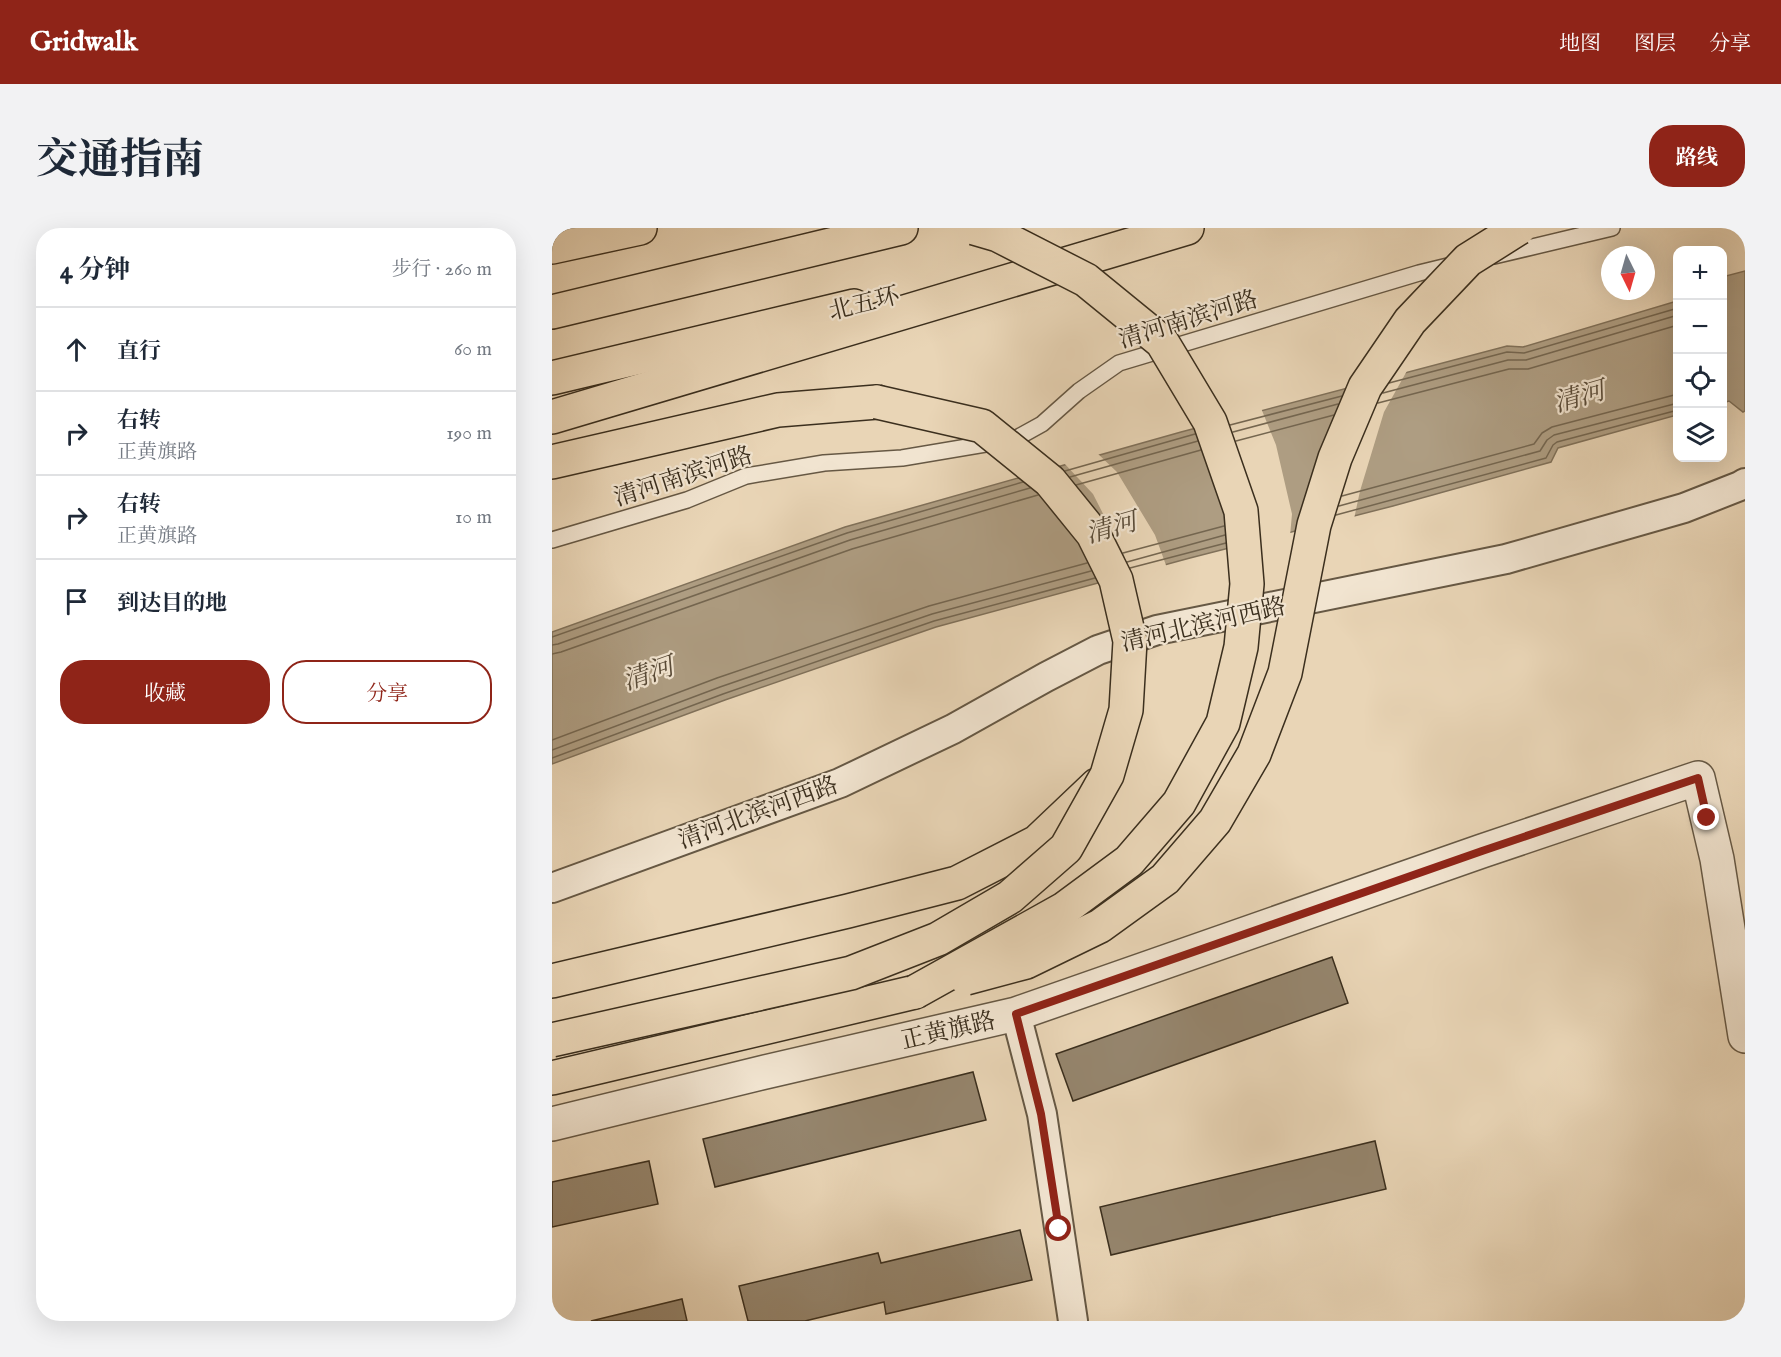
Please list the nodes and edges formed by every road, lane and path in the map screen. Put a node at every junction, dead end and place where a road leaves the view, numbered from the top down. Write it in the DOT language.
graph roads {
  1 [pos="640,228"];
  2 [pos="901,228"];
  3 [pos="974,228"];
  4 [pos="1176,228"];
  5 [pos="1187,228"];
  6 [pos="1519,228"];
  7 [pos="1612,228"];
  8 [pos="552,247"];
  9 [pos="552,312"];
  10 [pos="552,378"];
  11 [pos="552,417"];
  12 [pos="552,462"];
  13 [pos="1745,483"];
  14 [pos="552,540"];
  15 [pos="1107,775"];
  16 [pos="552,888"];
  17 [pos="552,981"];
  18 [pos="915,992"];
  19 [pos="1016,1014"];
  20 [pos="1745,1036"];
  21 [pos="552,1040"];
  22 [pos="552,1078"];
  23 [pos="552,1124"];
  24 [pos="1073,1321"];
  1 -- 8 [label="highway"];
  2 -- 9 [label="highway"];
  3 -- 18 [label="highway, bridge"];
  4 -- 10 [label="highway, 北五环"];
  5 -- 11 [label="highway"];
  6 -- 18 [label="highway, bridge"];
  7 -- 14 [label="lane, 清河南滨河路"];
  12 -- 15 [label="highway, bridge"];
  13 -- 16 [label="street, 清河北滨河西路"];
  15 -- 17 [label="highway, bridge"];
  15 -- 21 [label="highway, bridge"];
  18 -- 22 [label="highway"];
  19 -- 20 [label="street, 正黄旗路"];
  19 -- 23 [label="street, 正黄旗路"];
  19 -- 24 [label="street"];
}
